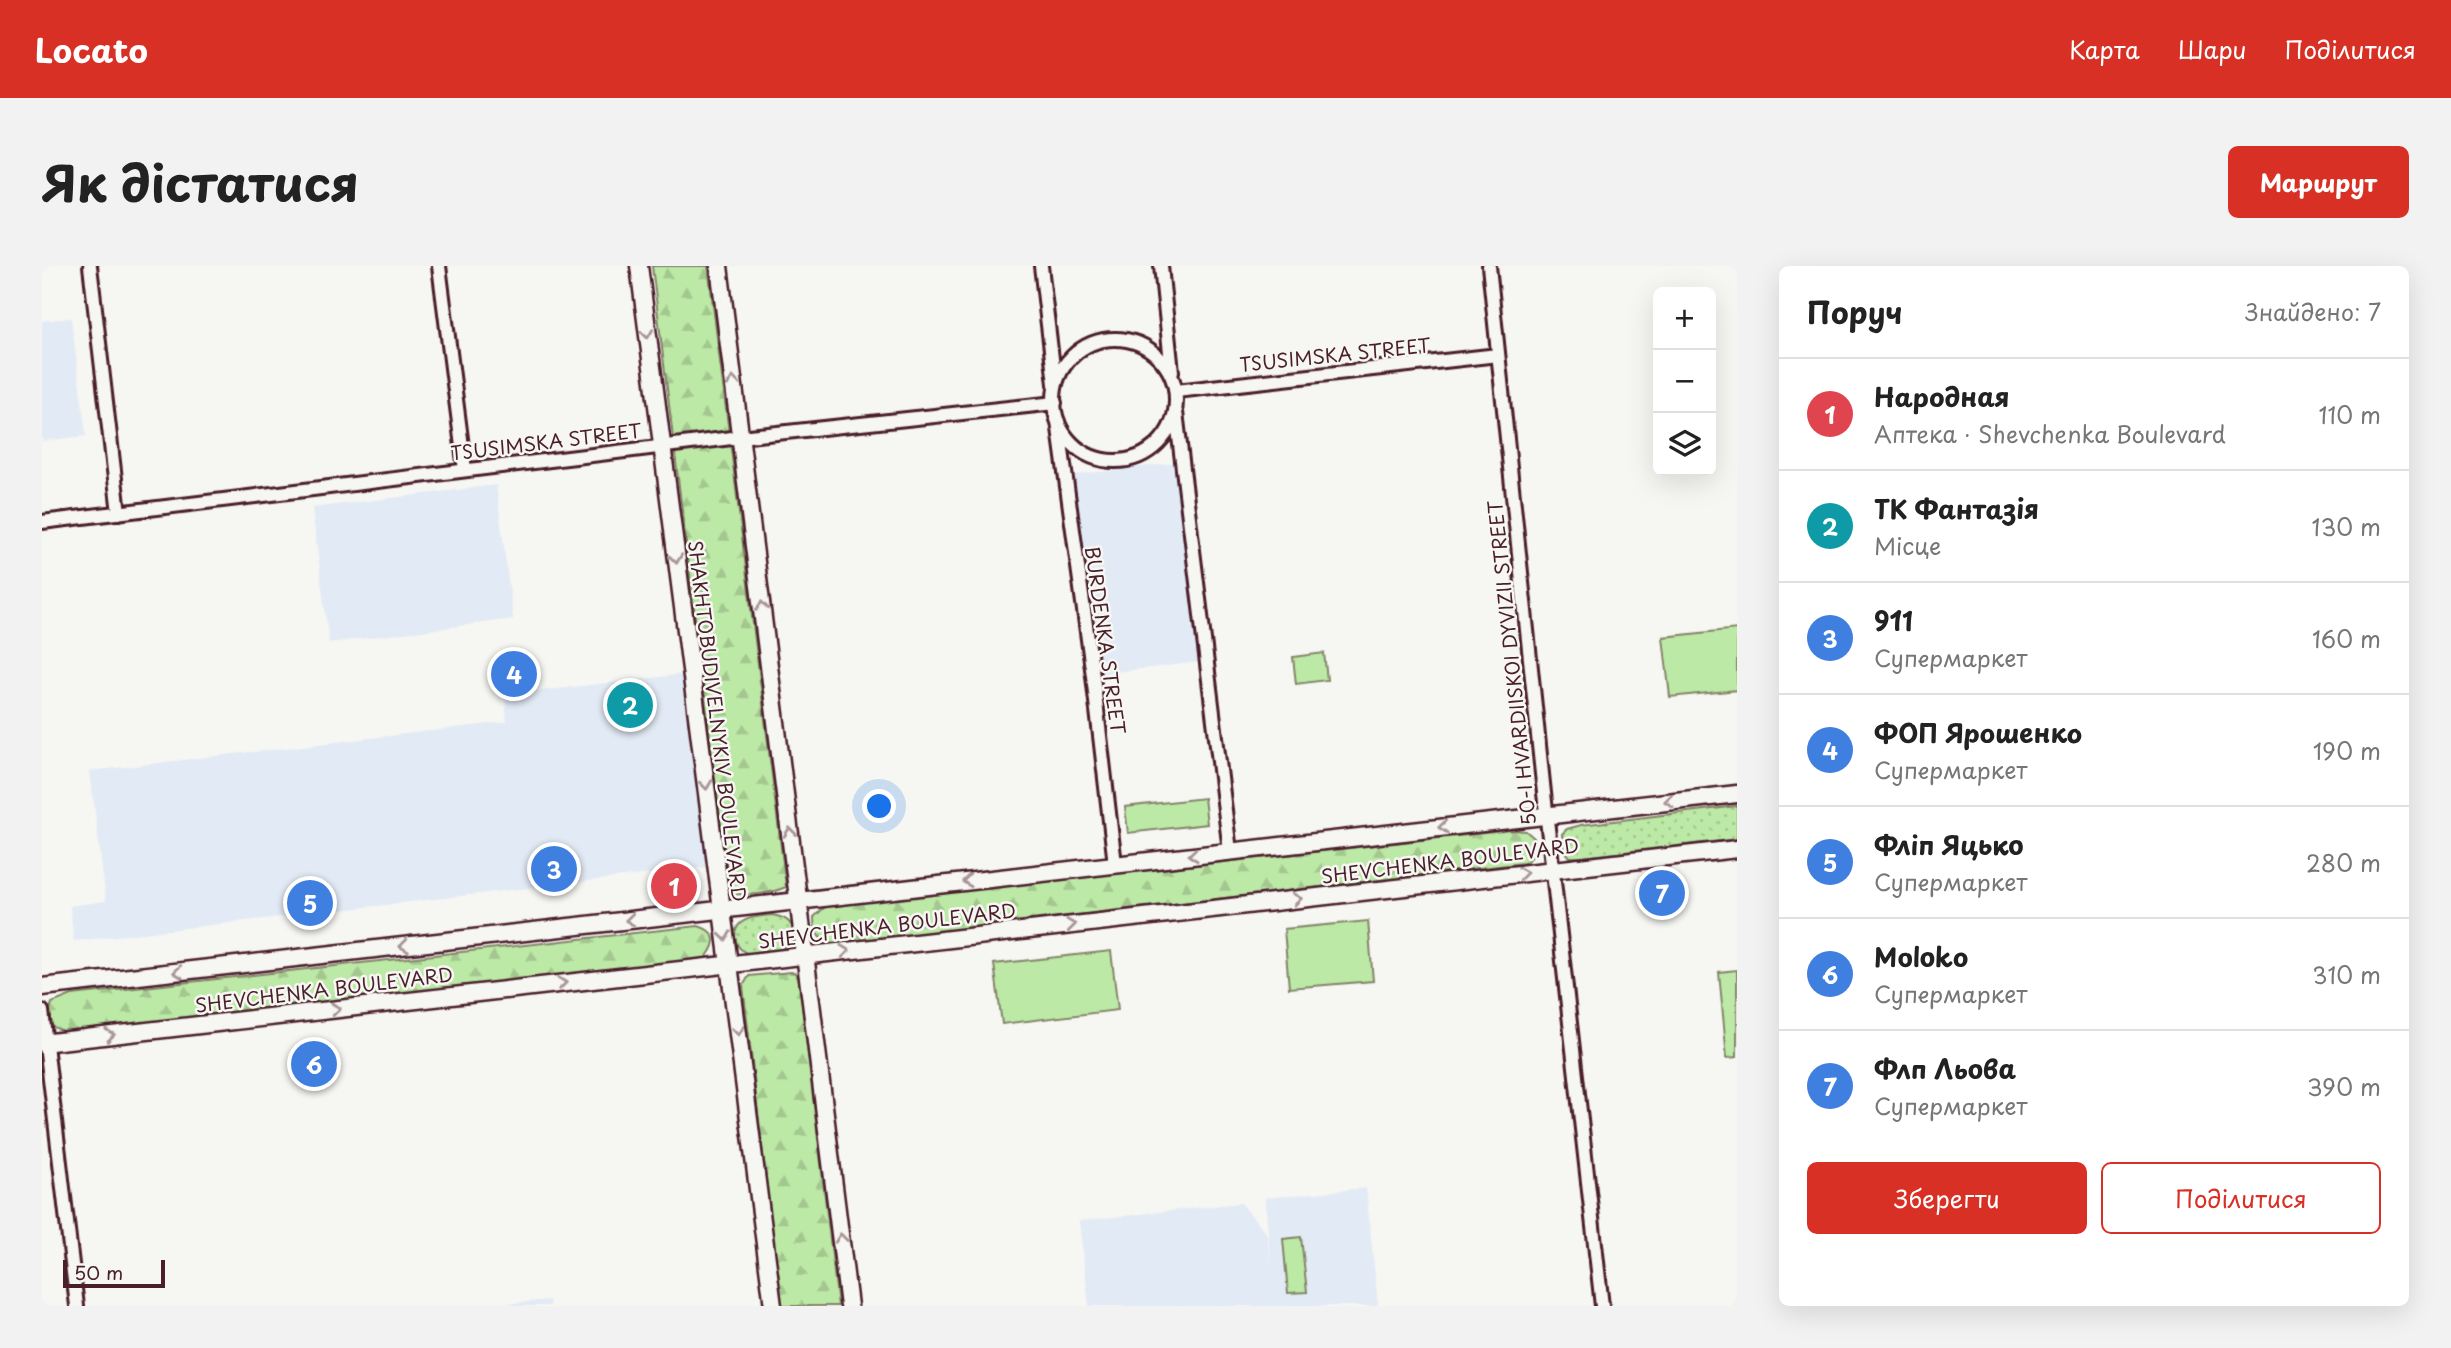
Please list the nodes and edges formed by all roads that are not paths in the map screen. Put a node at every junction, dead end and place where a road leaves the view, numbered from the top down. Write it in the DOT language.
graph roads {
  1 [pos="90,266"];
  2 [pos="439,266"];
  3 [pos="639,266"];
  4 [pos="719,266"];
  5 [pos="1041,266"];
  6 [pos="1161,266"];
  7 [pos="1489,266"];
  8 [pos="1498,355"];
  9 [pos="1172,376"];
  10 [pos="1055,387"];
  11 [pos="1176,391"];
  12 [pos="1055,403"];
  13 [pos="1175,412"];
  14 [pos="1058,421"];
  15 [pos="740,437"];
  16 [pos="662,446"];
  17 [pos="465,470"];
  18 [pos="119,513"];
  19 [pos="42,522"];
  20 [pos="1737,794"];
  21 [pos="1547,815"];
  22 [pos="1737,849"];
  23 [pos="1230,851"];
  24 [pos="1115,864"];
  25 [pos="1552,870"];
  26 [pos="798,900"];
  27 [pos="722,909"];
  28 [pos="806,956"];
  29 [pos="729,964"];
  30 [pos="42,987"];
  31 [pos="42,1011"];
  32 [pos="44,1042"];
  33 [pos="77,1306"];
  34 [pos="774,1306"];
  35 [pos="849,1306"];
  36 [pos="1602,1306"];
  1 -- 18 [label="street"];
  2 -- 17 [label="street"];
  3 -- 16 [label="main road, SHAKHTOBUDIVELNYKIV BOULEVARD, one-way"];
  15 -- 4 [label="main road, one-way"];
  5 -- 10 [label="street"];
  6 -- 9 [label="street"];
  7 -- 8 [label="street, 50-I HVARDIISKOI DYVIZII STREET"];
  8 -- 11 [label="street, TSUSIMSKA STREET"];
  8 -- 21 [label="street, 50-I HVARDIISKOI DYVIZII STREET"];
  9 -- 10 [label="street"];
  9 -- 11 [label="street"];
  10 -- 12 [label="street"];
  11 -- 13 [label="street"];
  12 -- 14 [label="street"];
  12 -- 15 [label="street, TSUSIMSKA STREET"];
  13 -- 14 [label="street"];
  13 -- 23 [label="street"];
  14 -- 24 [label="street, BURDENKA STREET"];
  15 -- 16 [label="street, TSUSIMSKA STREET"];
  26 -- 15 [label="main road, one-way"];
  16 -- 17 [label="street, TSUSIMSKA STREET"];
  16 -- 27 [label="main road, SHAKHTOBUDIVELNYKIV BOULEVARD, one-way"];
  17 -- 18 [label="street, TSUSIMSKA STREET"];
  18 -- 19 [label="street, TSUSIMSKA STREET"];
  20 -- 21 [label="main road, SHEVCHENKA BOULEVARD, one-way"];
  21 -- 23 [label="main road, SHEVCHENKA BOULEVARD, one-way"];
  21 -- 25 [label="street, 50-I HVARDIISKOI DYVIZII STREET"];
  22 -- 25 [label="main road, SHEVCHENKA BOULEVARD"];
  23 -- 24 [label="main road, SHEVCHENKA BOULEVARD, one-way"];
  24 -- 26 [label="main road, SHEVCHENKA BOULEVARD, one-way"];
  28 -- 25 [label="main road, SHEVCHENKA BOULEVARD, one-way"];
  25 -- 36 [label="street, 50-I HVARDIISKOI DYVIZII STREET"];
  26 -- 27 [label="main road, SHEVCHENKA BOULEVARD"];
  26 -- 28 [label="main road"];
  27 -- 29 [label="main road, SHAKHTOBUDIVELNYKIV BOULEVARD, one-way"];
  27 -- 30 [label="main road, SHEVCHENKA BOULEVARD, one-way"];
  28 -- 29 [label="main road, SHEVCHENKA BOULEVARD"];
  35 -- 28 [label="main road, one-way"];
  32 -- 29 [label="main road, SHEVCHENKA BOULEVARD, one-way"];
  29 -- 34 [label="main road, SHAKHTOBUDIVELNYKIV BOULEVARD, one-way"];
  31 -- 32 [label="street"];
  32 -- 33 [label="street"];
}
